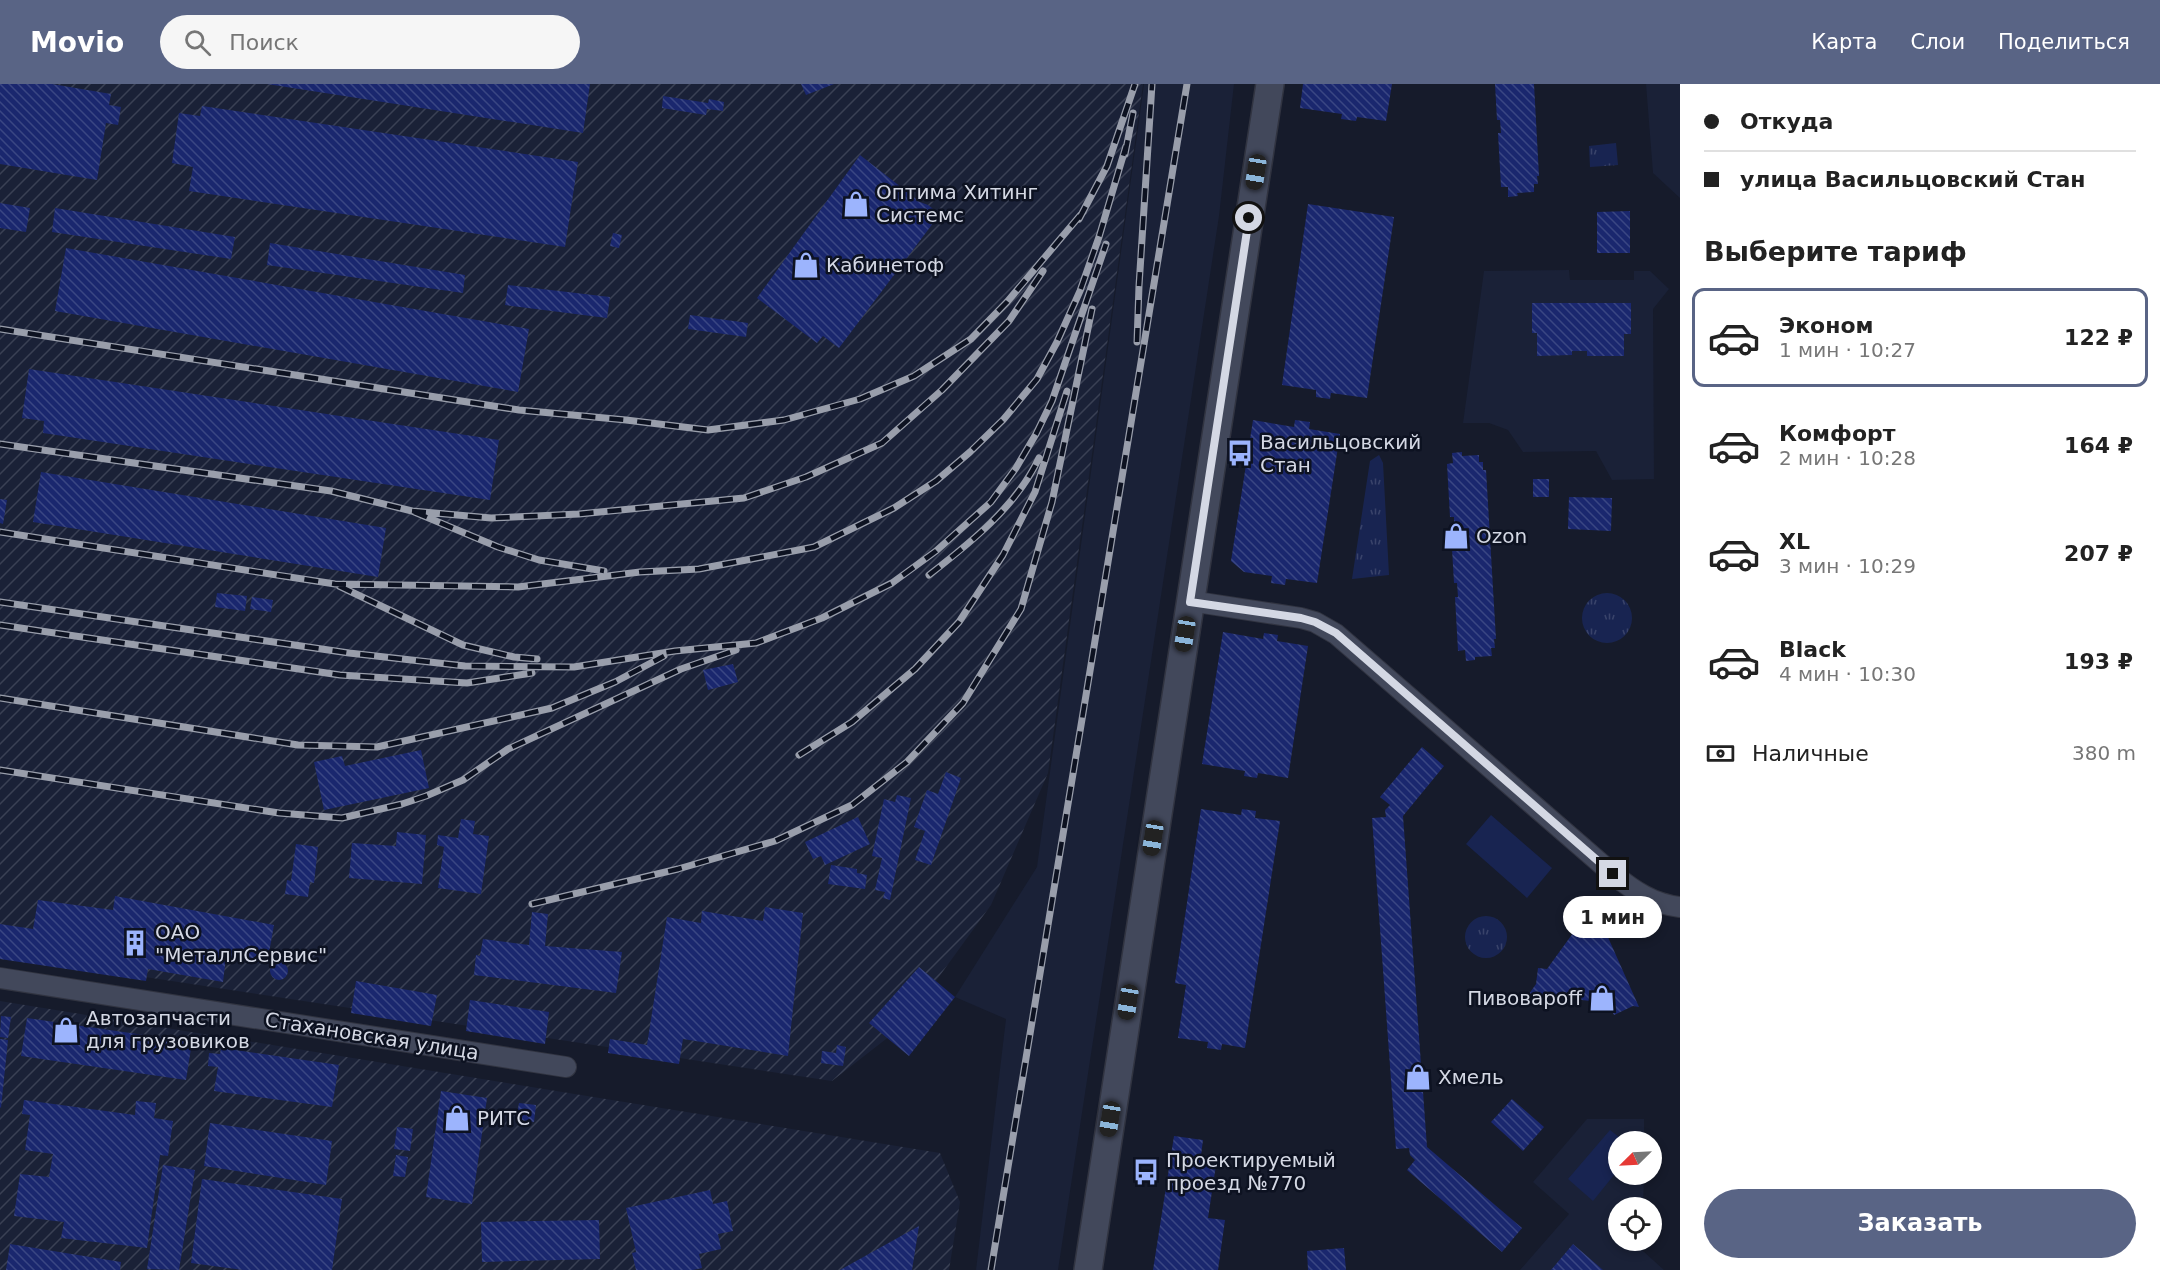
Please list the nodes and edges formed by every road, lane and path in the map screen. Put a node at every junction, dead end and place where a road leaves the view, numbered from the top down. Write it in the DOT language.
graph roads {
  1 [pos="1269,84"];
  2 [pos="1190,602"];
  3 [pos="1680,907"];
  4 [pos="0,978"];
  5 [pos="566,1067"];
  6 [pos="1088,1270"];
  1 -- 2 [label="street"];
  2 -- 3 [label="street"];
  2 -- 6 [label="street"];
  4 -- 5 [label="street, Стахановская улица"];
}
